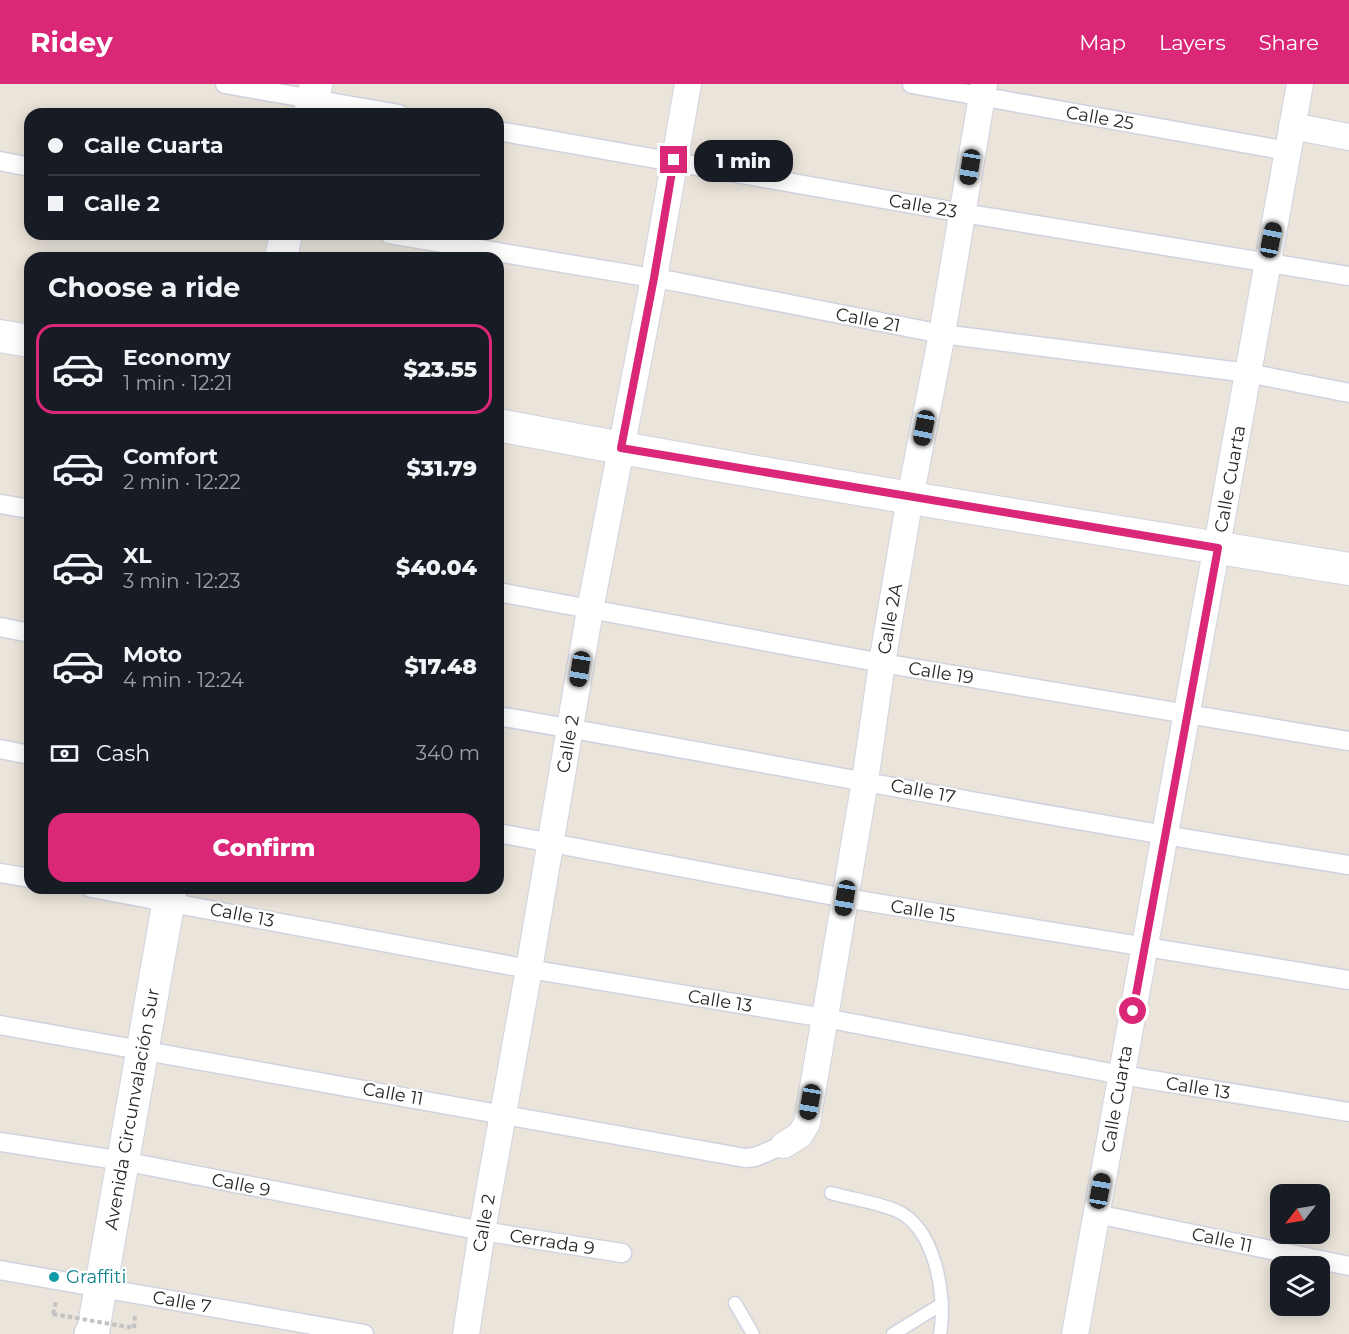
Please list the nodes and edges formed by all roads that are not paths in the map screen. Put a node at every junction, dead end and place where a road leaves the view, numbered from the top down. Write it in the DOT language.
graph roads {
  1 [pos="225,84"];
  2 [pos="688,84"];
  3 [pos="912,84"];
  4 [pos="1300,84"];
  5 [pos="983,91"];
  6 [pos="313,99"];
  7 [pos="365,108"];
  8 [pos="504,132"];
  9 [pos="1349,136"];
  10 [pos="1290,139"];
  11 [pos="674,160"];
  12 [pos="0,161"];
  13 [pos="24,166"];
  14 [pos="963,213"];
  15 [pos="425,240"];
  16 [pos="497,252"];
  17 [pos="504,253"];
  18 [pos="1267,262"];
  19 [pos="1349,276"];
  20 [pos="654,278"];
  21 [pos="942,334"];
  22 [pos="0,336"];
  23 [pos="24,340"];
  24 [pos="1248,373"];
  25 [pos="1349,393"];
  26 [pos="504,426"];
  27 [pos="621,448"];
  28 [pos="910,498"];
  29 [pos="0,504"];
  30 [pos="24,508"];
  31 [pos="1218,548"];
  32 [pos="1349,569"];
  33 [pos="504,593"];
  34 [pos="590,610"];
  35 [pos="0,627"];
  36 [pos="24,632"];
  37 [pos="882,663"];
  38 [pos="1188,714"];
  39 [pos="504,717"];
  40 [pos="570,729"];
  41 [pos="1349,741"];
  42 [pos="0,749"];
  43 [pos="24,754"];
  44 [pos="865,781"];
  45 [pos="504,834"];
  46 [pos="1166,837"];
  47 [pos="551,842"];
  48 [pos="1349,865"];
  49 [pos="0,873"];
  50 [pos="24,877"];
  51 [pos="170,894"];
  52 [pos="845,898"];
  53 [pos="1145,947"];
  54 [pos="529,969"];
  55 [pos="1349,980"];
  56 [pos="825,1018"];
  57 [pos="0,1025"];
  58 [pos="142,1050"];
  59 [pos="1121,1076"];
  60 [pos="1349,1112"];
  61 [pos="503,1114"];
  62 [pos="0,1142"];
  63 [pos="784,1145"];
  64 [pos="123,1161"];
  65 [pos="831,1193"];
  66 [pos="1096,1214"];
  67 [pos="482,1231"];
  68 [pos="622,1253"];
  69 [pos="1349,1266"];
  70 [pos="0,1270"];
  71 [pos="100,1288"];
  72 [pos="735,1303"];
  73 [pos="942,1304"];
  74 [pos="93,1333"];
  75 [pos="364,1334"];
  76 [pos="466,1334"];
  77 [pos="753,1334"];
  78 [pos="893,1334"];
  79 [pos="940,1334"];
  80 [pos="1075,1334"];
  1 -- 6 [label="street"];
  2 -- 11 [label="street, Calle 2"];
  3 -- 5 [label="street, Calle 25"];
  4 -- 10 [label="street, Calle Cuarta"];
  5 -- 10 [label="street, Calle 25"];
  5 -- 14 [label="street, Calle 2A"];
  6 -- 7 [label="street"];
  8 -- 11 [label="street, Calle 23"];
  9 -- 10 [label="street, Calle 25"];
  10 -- 18 [label="street, Calle Cuarta"];
  11 -- 14 [label="street, Calle 23"];
  11 -- 20 [label="street, Calle 2"];
  12 -- 13 [label="street"];
  14 -- 18 [label="street, Calle 23"];
  14 -- 21 [label="street, Calle 2A"];
  15 -- 16 [label="street, Calle 21"];
  17 -- 20 [label="street, Calle 21"];
  18 -- 19 [label="street, Calle 23"];
  18 -- 24 [label="street, Calle Cuarta"];
  20 -- 21 [label="street, Calle 21"];
  20 -- 27 [label="street, Calle 2"];
  21 -- 24 [label="street, Calle 21"];
  21 -- 28 [label="street, Calle 2A"];
  22 -- 23 [label="street"];
  24 -- 25 [label="street, Calle 21"];
  24 -- 31 [label="street, Calle Cuarta"];
  26 -- 27 [label="street"];
  27 -- 28 [label="street"];
  27 -- 34 [label="street, Calle 2"];
  28 -- 31 [label="street"];
  28 -- 37 [label="street, Calle 2A"];
  29 -- 30 [label="street"];
  31 -- 32 [label="street"];
  31 -- 38 [label="street, Calle Cuarta"];
  33 -- 34 [label="street, Calle 19"];
  34 -- 37 [label="street, Calle 19"];
  34 -- 40 [label="street, Calle 2"];
  35 -- 36 [label="street"];
  37 -- 38 [label="street, Calle 19"];
  37 -- 44 [label="street, Calle 2A"];
  38 -- 41 [label="street, Calle 19"];
  38 -- 46 [label="street, Calle Cuarta"];
  39 -- 40 [label="street, Calle 17"];
  40 -- 44 [label="street, Calle 17"];
  40 -- 47 [label="street, Calle 2"];
  42 -- 43 [label="street"];
  44 -- 46 [label="street, Calle 17"];
  44 -- 52 [label="street, Calle 2A"];
  45 -- 47 [label="street, Calle 15"];
  46 -- 48 [label="street, Calle 17"];
  46 -- 53 [label="street, Calle Cuarta"];
  47 -- 52 [label="street, Calle 15"];
  47 -- 54 [label="street, Calle 2"];
  49 -- 50 [label="street"];
  51 -- 54 [label="street, Calle 13"];
  51 -- 58 [label="street, Avenida Circunvalación Sur"];
  52 -- 53 [label="street, Calle 15"];
  52 -- 56 [label="street, Calle 2A"];
  53 -- 55 [label="street, Calle 15"];
  53 -- 59 [label="street, Calle Cuarta"];
  54 -- 56 [label="street, Calle 13"];
  54 -- 61 [label="street, Calle 2"];
  56 -- 59 [label="street, Calle 13"];
  56 -- 63 [label="street, Calle 2A"];
  57 -- 58 [label="street, Calle 11"];
  58 -- 61 [label="street, Calle 11"];
  58 -- 64 [label="street, Avenida Circunvalación Sur"];
  59 -- 60 [label="street, Calle 13"];
  59 -- 66 [label="street, Calle Cuarta"];
  61 -- 63 [label="street, Calle 11"];
  61 -- 67 [label="street, Calle 2"];
  62 -- 64 [label="street, Calle 9"];
  64 -- 67 [label="street, Calle 9"];
  64 -- 71 [label="street, Avenida Circunvalación Sur"];
  65 -- 73 [label="lane"];
  66 -- 69 [label="street, Calle 11"];
  66 -- 80 [label="street, Calle Cuarta"];
  67 -- 68 [label="street, Cerrada 9"];
  67 -- 76 [label="street, Calle 2"];
  70 -- 71 [label="street, Calle 7"];
  71 -- 74 [label="street, Avenida Circunvalación Sur"];
  71 -- 75 [label="street, Calle 7"];
  72 -- 77 [label="lane"];
  73 -- 78 [label="lane"];
  73 -- 79 [label="lane"];
}
